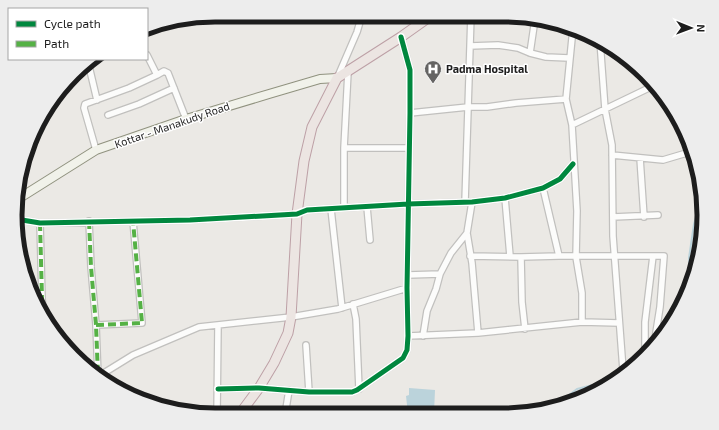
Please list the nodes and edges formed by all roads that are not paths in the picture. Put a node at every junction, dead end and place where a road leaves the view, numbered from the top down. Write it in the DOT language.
graph roads {
  1 [pos="359,22"];
  2 [pos="422,22"];
  3 [pos="471,22"];
  4 [pos="534,25"];
  5 [pos="572,35"];
  6 [pos="401,37"];
  7 [pos="470,46"];
  8 [pos="601,48"];
  9 [pos="530,53"];
  10 [pos="148,57"];
  11 [pos="569,58"];
  12 [pos="89,69"];
  13 [pos="348,72"];
  14 [pos="157,75"];
  15 [pos="337,78"];
  16 [pos="174,88"];
  17 [pos="649,88"];
  18 [pos="566,99"];
  19 [pos="96,100"];
  20 [pos="468,107"];
  21 [pos="606,109"];
  22 [pos="410,113"];
  23 [pos="108,114"];
  24 [pos="186,119"];
  25 [pos="572,125"];
  26 [pos="344,148"];
  27 [pos="409,148"];
  28 [pos="96,150"];
  29 [pos="687,153"];
  30 [pos="612,156"];
  31 [pos="640,158"];
  32 [pos="573,164"];
  33 [pos="543,188"];
  34 [pos="23,196"];
  35 [pos="505,198"];
  36 [pos="465,202"];
  37 [pos="472,202"];
  38 [pos="408,204"];
  39 [pos="367,206"];
  40 [pos="344,208"];
  41 [pos="331,209"];
  42 [pos="297,214"];
  43 [pos="658,215"];
  44 [pos="644,217"];
  45 [pos="613,218"];
  46 [pos="22,220"];
  47 [pos="89,221"];
  48 [pos="134,221"];
  49 [pos="40,223"];
  50 [pos="467,233"];
  51 [pos="370,240"];
  52 [pos="470,256"];
  53 [pos="510,256"];
  54 [pos="559,256"];
  55 [pos="614,256"];
  56 [pos="654,256"];
  57 [pos="522,257"];
  58 [pos="576,257"];
  59 [pos="440,274"];
  60 [pos="408,275"];
  61 [pos="408,288"];
  62 [pos="42,300"];
  63 [pos="353,304"];
  64 [pos="342,308"];
  65 [pos="291,317"];
  66 [pos="582,322"];
  67 [pos="619,323"];
  68 [pos="96,325"];
  69 [pos="218,325"];
  70 [pos="525,329"];
  71 [pos="478,333"];
  72 [pos="656,334"];
  73 [pos="408,336"];
  74 [pos="422,336"];
  75 [pos="306,345"];
  76 [pos="644,347"];
  77 [pos="623,367"];
  78 [pos="98,368"];
  79 [pos="104,372"];
  80 [pos="259,388"];
  81 [pos="218,389"];
  82 [pos="359,389"];
  83 [pos="289,390"];
  84 [pos="309,392"];
  85 [pos="217,408"];
  86 [pos="243,408"];
  87 [pos="286,408"];
  1 -- 15 [label="street"];
  2 -- 6 [label="highway"];
  3 -- 7 [label="street"];
  4 -- 9 [label="street"];
  5 -- 11 [label="street"];
  6 -- 13 [label="highway"];
  6 -- 22 [label="street"];
  7 -- 9 [label="street"];
  7 -- 20 [label="street"];
  8 -- 21 [label="street"];
  9 -- 11 [label="street"];
  10 -- 14 [label="street"];
  11 -- 18 [label="street"];
  12 -- 19 [label="street"];
  13 -- 15 [label="highway"];
  13 -- 26 [label="street"];
  14 -- 16 [label="street"];
  14 -- 19 [label="street"];
  15 -- 24 [label="main road, Kottar - Manakudy Road"];
  15 -- 42 [label="highway"];
  16 -- 23 [label="street"];
  16 -- 24 [label="street"];
  17 -- 21 [label="street"];
  18 -- 20 [label="street"];
  18 -- 25 [label="street"];
  19 -- 28 [label="street"];
  20 -- 22 [label="street"];
  20 -- 36 [label="street"];
  21 -- 25 [label="street"];
  21 -- 30 [label="street"];
  22 -- 27 [label="street"];
  24 -- 28 [label="main road, Kottar - Manakudy Road"];
  25 -- 32 [label="street"];
  26 -- 27 [label="street"];
  26 -- 40 [label="street"];
  27 -- 38 [label="street"];
  28 -- 34 [label="main road, Kottar - Manakudy Road"];
  29 -- 31 [label="street"];
  30 -- 31 [label="street"];
  30 -- 45 [label="street"];
  31 -- 44 [label="street"];
  32 -- 33 [label="street"];
  32 -- 58 [label="street"];
  33 -- 35 [label="street"];
  33 -- 54 [label="street"];
  35 -- 37 [label="street"];
  35 -- 53 [label="street"];
  36 -- 37 [label="street"];
  36 -- 38 [label="street"];
  37 -- 50 [label="street"];
  38 -- 39 [label="street"];
  38 -- 60 [label="street"];
  39 -- 40 [label="street"];
  39 -- 51 [label="street"];
  40 -- 41 [label="street"];
  41 -- 42 [label="street"];
  41 -- 64 [label="street"];
  42 -- 48 [label="street"];
  42 -- 65 [label="highway"];
  43 -- 44 [label="street"];
  44 -- 45 [label="street"];
  45 -- 55 [label="street"];
  46 -- 49 [label="street"];
  47 -- 48 [label="street"];
  47 -- 49 [label="street"];
  47 -- 68 [label="street"];
  48 -- 68 [label="street"];
  49 -- 62 [label="street"];
  50 -- 52 [label="street"];
  50 -- 59 [label="street"];
  52 -- 53 [label="street"];
  52 -- 71 [label="street"];
  53 -- 57 [label="street"];
  54 -- 57 [label="street"];
  54 -- 58 [label="street"];
  55 -- 56 [label="street"];
  55 -- 58 [label="street"];
  55 -- 67 [label="street"];
  56 -- 72 [label="street"];
  56 -- 76 [label="street"];
  57 -- 70 [label="street"];
  58 -- 66 [label="street"];
  59 -- 60 [label="street"];
  59 -- 74 [label="street"];
  60 -- 61 [label="street"];
  61 -- 63 [label="street"];
  61 -- 73 [label="street"];
  63 -- 64 [label="street"];
  63 -- 82 [label="street"];
  64 -- 65 [label="street"];
  65 -- 69 [label="street"];
  65 -- 80 [label="highway"];
  66 -- 67 [label="street"];
  66 -- 70 [label="street"];
  67 -- 77 [label="street"];
  68 -- 78 [label="street"];
  69 -- 79 [label="street"];
  69 -- 81 [label="street"];
  70 -- 71 [label="street"];
  71 -- 74 [label="street"];
  73 -- 74 [label="street"];
  73 -- 82 [label="street"];
  75 -- 84 [label="street"];
  80 -- 81 [label="street"];
  80 -- 83 [label="street"];
  80 -- 86 [label="highway"];
  81 -- 85 [label="street"];
  82 -- 84 [label="street"];
  83 -- 84 [label="street"];
  83 -- 87 [label="street"];
}
